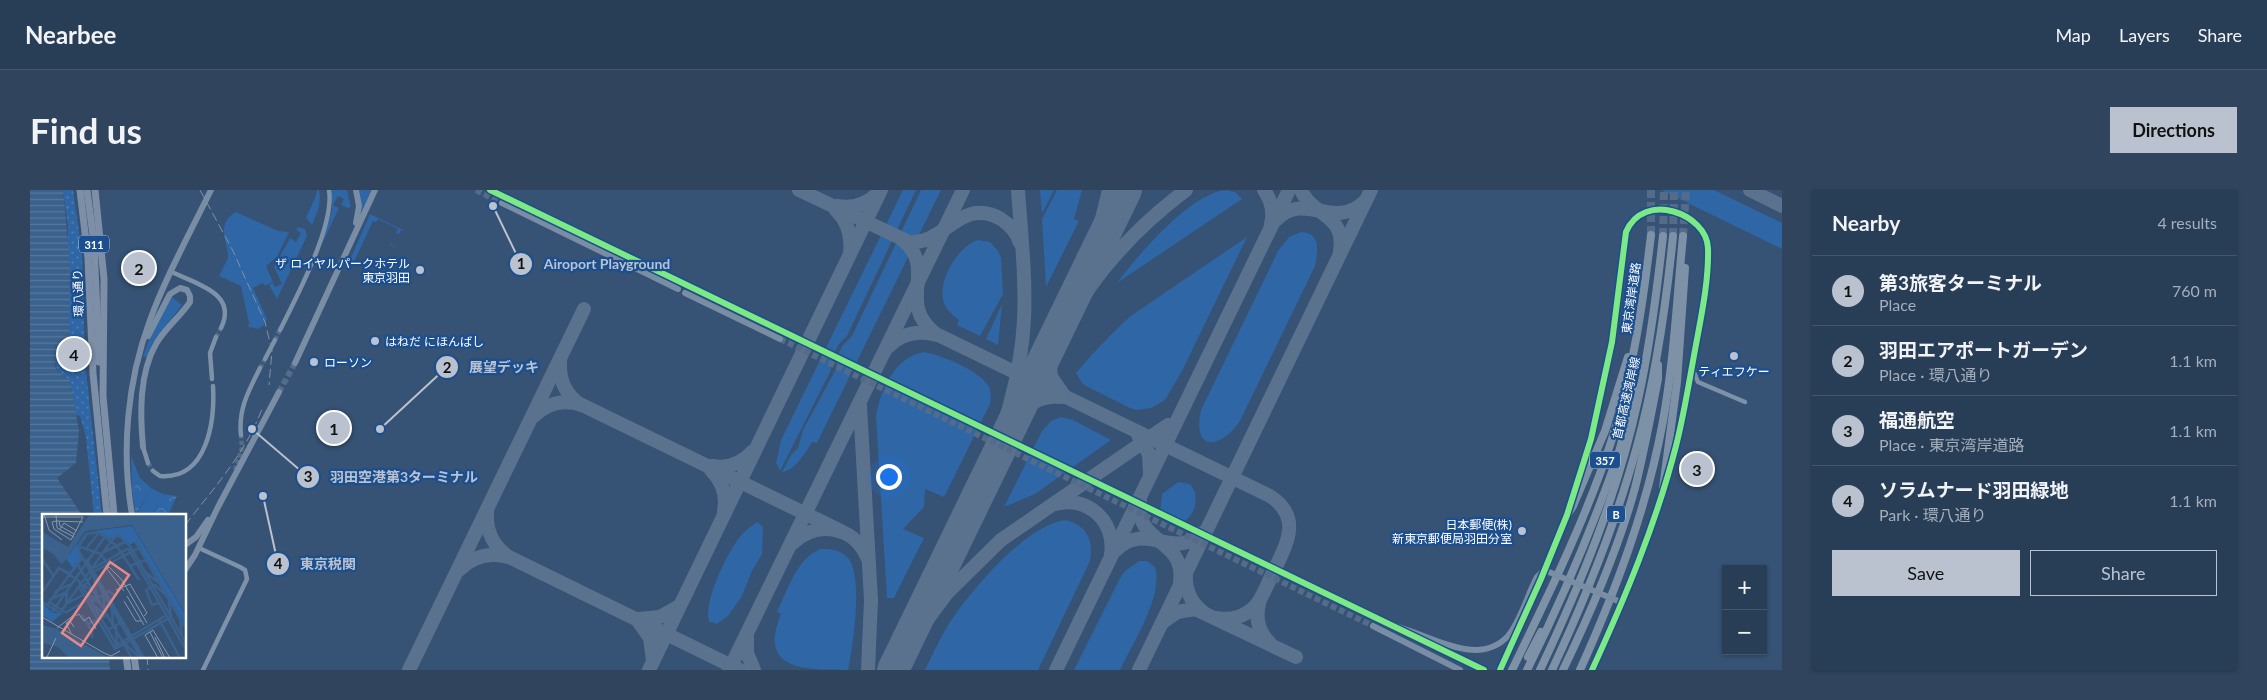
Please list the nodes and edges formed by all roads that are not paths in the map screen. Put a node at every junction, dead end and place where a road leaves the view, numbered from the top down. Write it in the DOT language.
graph roads {
  1 [pos="80,190"];
  2 [pos="87,190"];
  3 [pos="95,190"];
  4 [pos="211,190"];
  5 [pos="329,190"];
  6 [pos="356,190"];
  7 [pos="375,190"];
  8 [pos="1651,235"];
  9 [pos="1663,236"];
  10 [pos="1673,236"];
  11 [pos="1683,236"];
  12 [pos="352,237"];
  13 [pos="1682,246"];
  14 [pos="172,272"];
  15 [pos="682,282"];
  16 [pos="689,286"];
  17 [pos="678,289"];
  18 [pos="685,293"];
  19 [pos="97,299"];
  20 [pos="1642,305"];
  21 [pos="221,328"];
  22 [pos="280,330"];
  23 [pos="782,330"];
  24 [pos="216,337"];
  25 [pos="780,339"];
  26 [pos="275,340"];
  27 [pos="142,348"];
  28 [pos="1658,351"];
  29 [pos="265,359"];
  30 [pos="295,363"];
  31 [pos="1692,367"];
  32 [pos="260,368"];
  33 [pos="1644,371"];
  34 [pos="93,373"];
  35 [pos="212,379"];
  36 [pos="1698,382"];
  37 [pos="213,386"];
  38 [pos="1688,389"];
  39 [pos="279,392"];
  40 [pos="103,395"];
  41 [pos="1745,402"];
  42 [pos="241,435"];
  43 [pos="143,446"];
  44 [pos="148,463"];
  45 [pos="153,471"];
  46 [pos="234,472"];
  47 [pos="231,482"];
  48 [pos="1663,488"];
  49 [pos="218,507"];
  50 [pos="108,514"];
  51 [pos="114,514"];
  52 [pos="132,514"];
  53 [pos="1567,515"];
  54 [pos="186,544"];
  55 [pos="199,548"];
  56 [pos="186,568"];
  57 [pos="1547,572"];
  58 [pos="1619,603"];
  59 [pos="1559,604"];
  60 [pos="1376,618"];
  61 [pos="1390,625"];
  62 [pos="1373,626"];
  63 [pos="1583,628"];
  64 [pos="203,670"];
  65 [pos="1460,670"];
  66 [pos="1484,670"];
  67 [pos="1500,670"];
  68 [pos="1512,670"];
  69 [pos="1522,670"];
  70 [pos="1527,670"];
  71 [pos="1540,670"];
  72 [pos="1552,670"];
  73 [pos="1563,670"];
  74 [pos="1569,670"];
  75 [pos="1580,670"];
  76 [pos="1592,670"];
  1 -- 34 [label="main road, 環八通り / 311"];
  2 -- 19 [label="main road, 311"];
  3 -- 40 [label="main road, 環八通り / 311"];
  4 -- 14 [label="street"];
  5 -- 22 [label="street"];
  6 -- 12 [label="street"];
  7 -- 12 [label="street"];
  8 -- 20 [label="highway, 東京湾岸道路 / 357"];
  9 -- 33 [label="highway, 首都高速湾岸線 / B"];
  10 -- 28 [label="highway, 首都高速湾岸線 / B"];
  11 -- 13 [label="highway"];
  12 -- 30 [label="street"];
  13 -- 48 [label="highway"];
  13 -- 75 [label="highway"];
  14 -- 21 [label="street"];
  14 -- 27 [label="street"];
  15 -- 17 [label="street"];
  16 -- 23 [label="street"];
  18 -- 25 [label="street"];
  19 -- 34 [label="main road"];
  19 -- 40 [label="main road"];
  20 -- 53 [label="highway"];
  20 -- 68 [label="highway, 東京湾岸道路 / 357"];
  24 -- 35 [label="street"];
  26 -- 29 [label="street"];
  27 -- 43 [label="street"];
  27 -- 52 [label="street"];
  28 -- 63 [label="highway"];
  28 -- 72 [label="highway, 首都高速湾岸線 / B"];
  31 -- 36 [label="street"];
  31 -- 38 [label="street"];
  31 -- 53 [label="street"];
  32 -- 42 [label="street"];
  33 -- 59 [label="highway"];
  33 -- 71 [label="highway, 首都高速湾岸線 / B"];
  34 -- 50 [label="main road, 環八通り / 311"];
  36 -- 38 [label="street"];
  36 -- 41 [label="street"];
  37 -- 45 [label="street"];
  38 -- 48 [label="street"];
  39 -- 47 [label="street"];
  40 -- 51 [label="main road, 環八通り / 311"];
  43 -- 44 [label="street"];
  46 -- 47 [label="street"];
  47 -- 49 [label="street"];
  48 -- 58 [label="street"];
  49 -- 54 [label="street"];
  49 -- 55 [label="street"];
  53 -- 57 [label="street"];
  55 -- 56 [label="street"];
  55 -- 64 [label="street"];
  57 -- 58 [label="street, bridge"];
  57 -- 61 [label="street"];
  57 -- 67 [label="street"];
  58 -- 76 [label="street"];
  59 -- 69 [label="highway"];
  59 -- 70 [label="highway"];
  60 -- 61 [label="street"];
  61 -- 66 [label="street"];
  62 -- 65 [label="street"];
  63 -- 73 [label="highway"];
  63 -- 74 [label="highway"];
}
